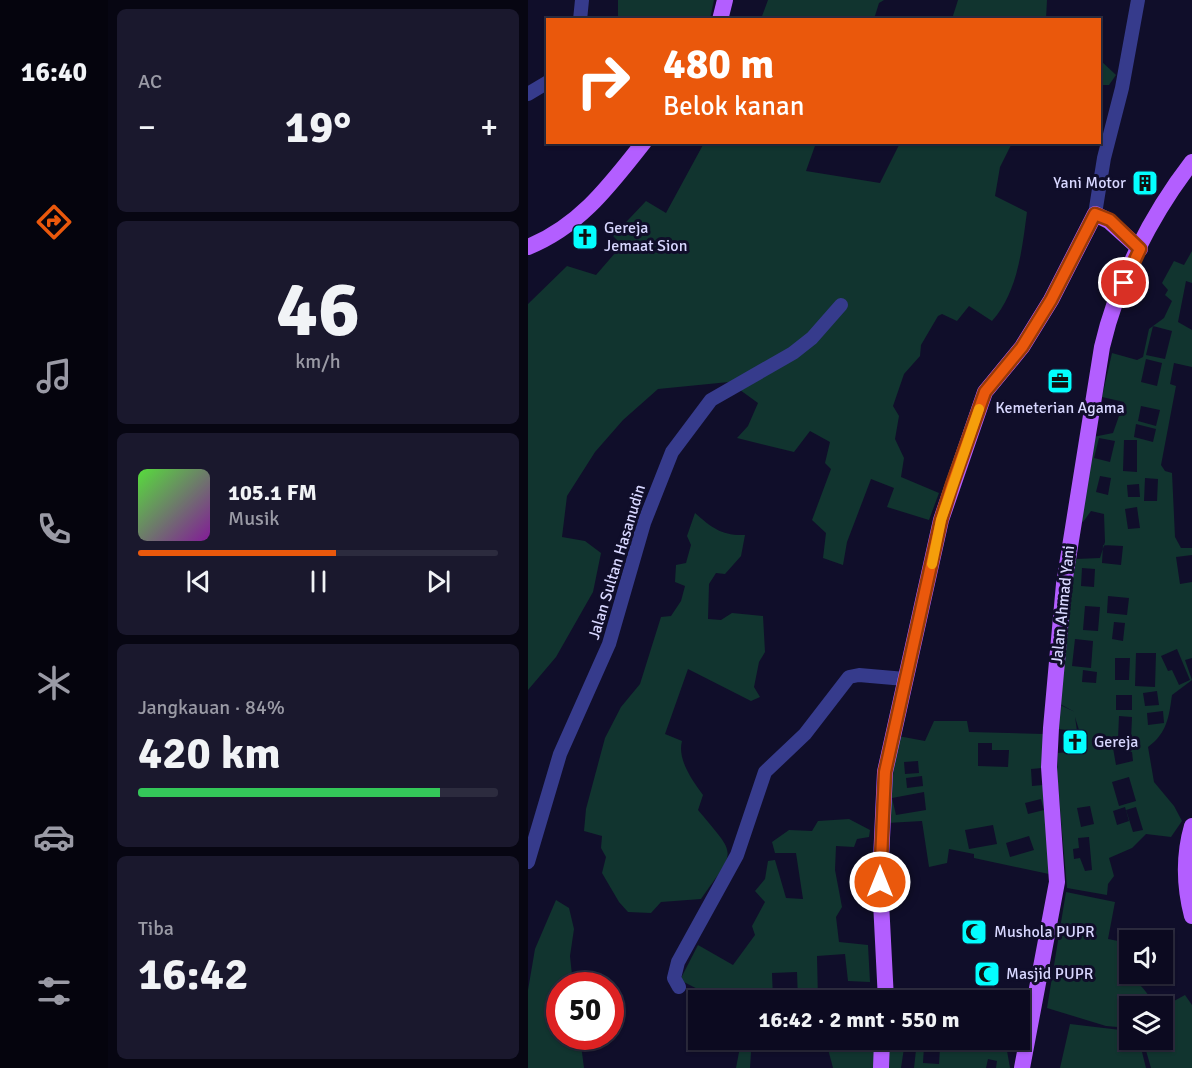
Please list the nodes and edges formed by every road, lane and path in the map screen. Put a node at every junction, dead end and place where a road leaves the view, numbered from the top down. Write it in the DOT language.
graph roads {
  1 [pos="582,0"];
  2 [pos="725,0"];
  3 [pos="1138,0"];
  4 [pos="580,18"];
  5 [pos="720,18"];
  6 [pos="546,83"];
  7 [pos="528,94"];
  8 [pos="642,144"];
  9 [pos="1192,162"];
  10 [pos="1095,214"];
  11 [pos="528,247"];
  12 [pos="1140,249"];
  13 [pos="841,304"];
  14 [pos="905,679"];
  15 [pos="1192,826"];
  16 [pos="528,862"];
  17 [pos="1192,916"];
  18 [pos="680,987"];
  19 [pos="885,990"];
  20 [pos="882,1050"];
  21 [pos="881,1068"];
  22 [pos="1022,1068"];
  1 -- 4 [label="street"];
  2 -- 5 [label="main road"];
  3 -- 10 [label="street"];
  6 -- 7 [label="street"];
  8 -- 11 [label="main road"];
  9 -- 12 [label="main road, Jalan Ahmad Yani"];
  10 -- 12 [label="main road"];
  10 -- 14 [label="main road"];
  12 -- 22 [label="main road, Jalan Ahmad Yani"];
  13 -- 16 [label="street, Jalan Sultan Hasanudin"];
  14 -- 18 [label="street"];
  14 -- 19 [label="main road"];
  15 -- 17 [label="main road"];
  20 -- 21 [label="main road"];
}
